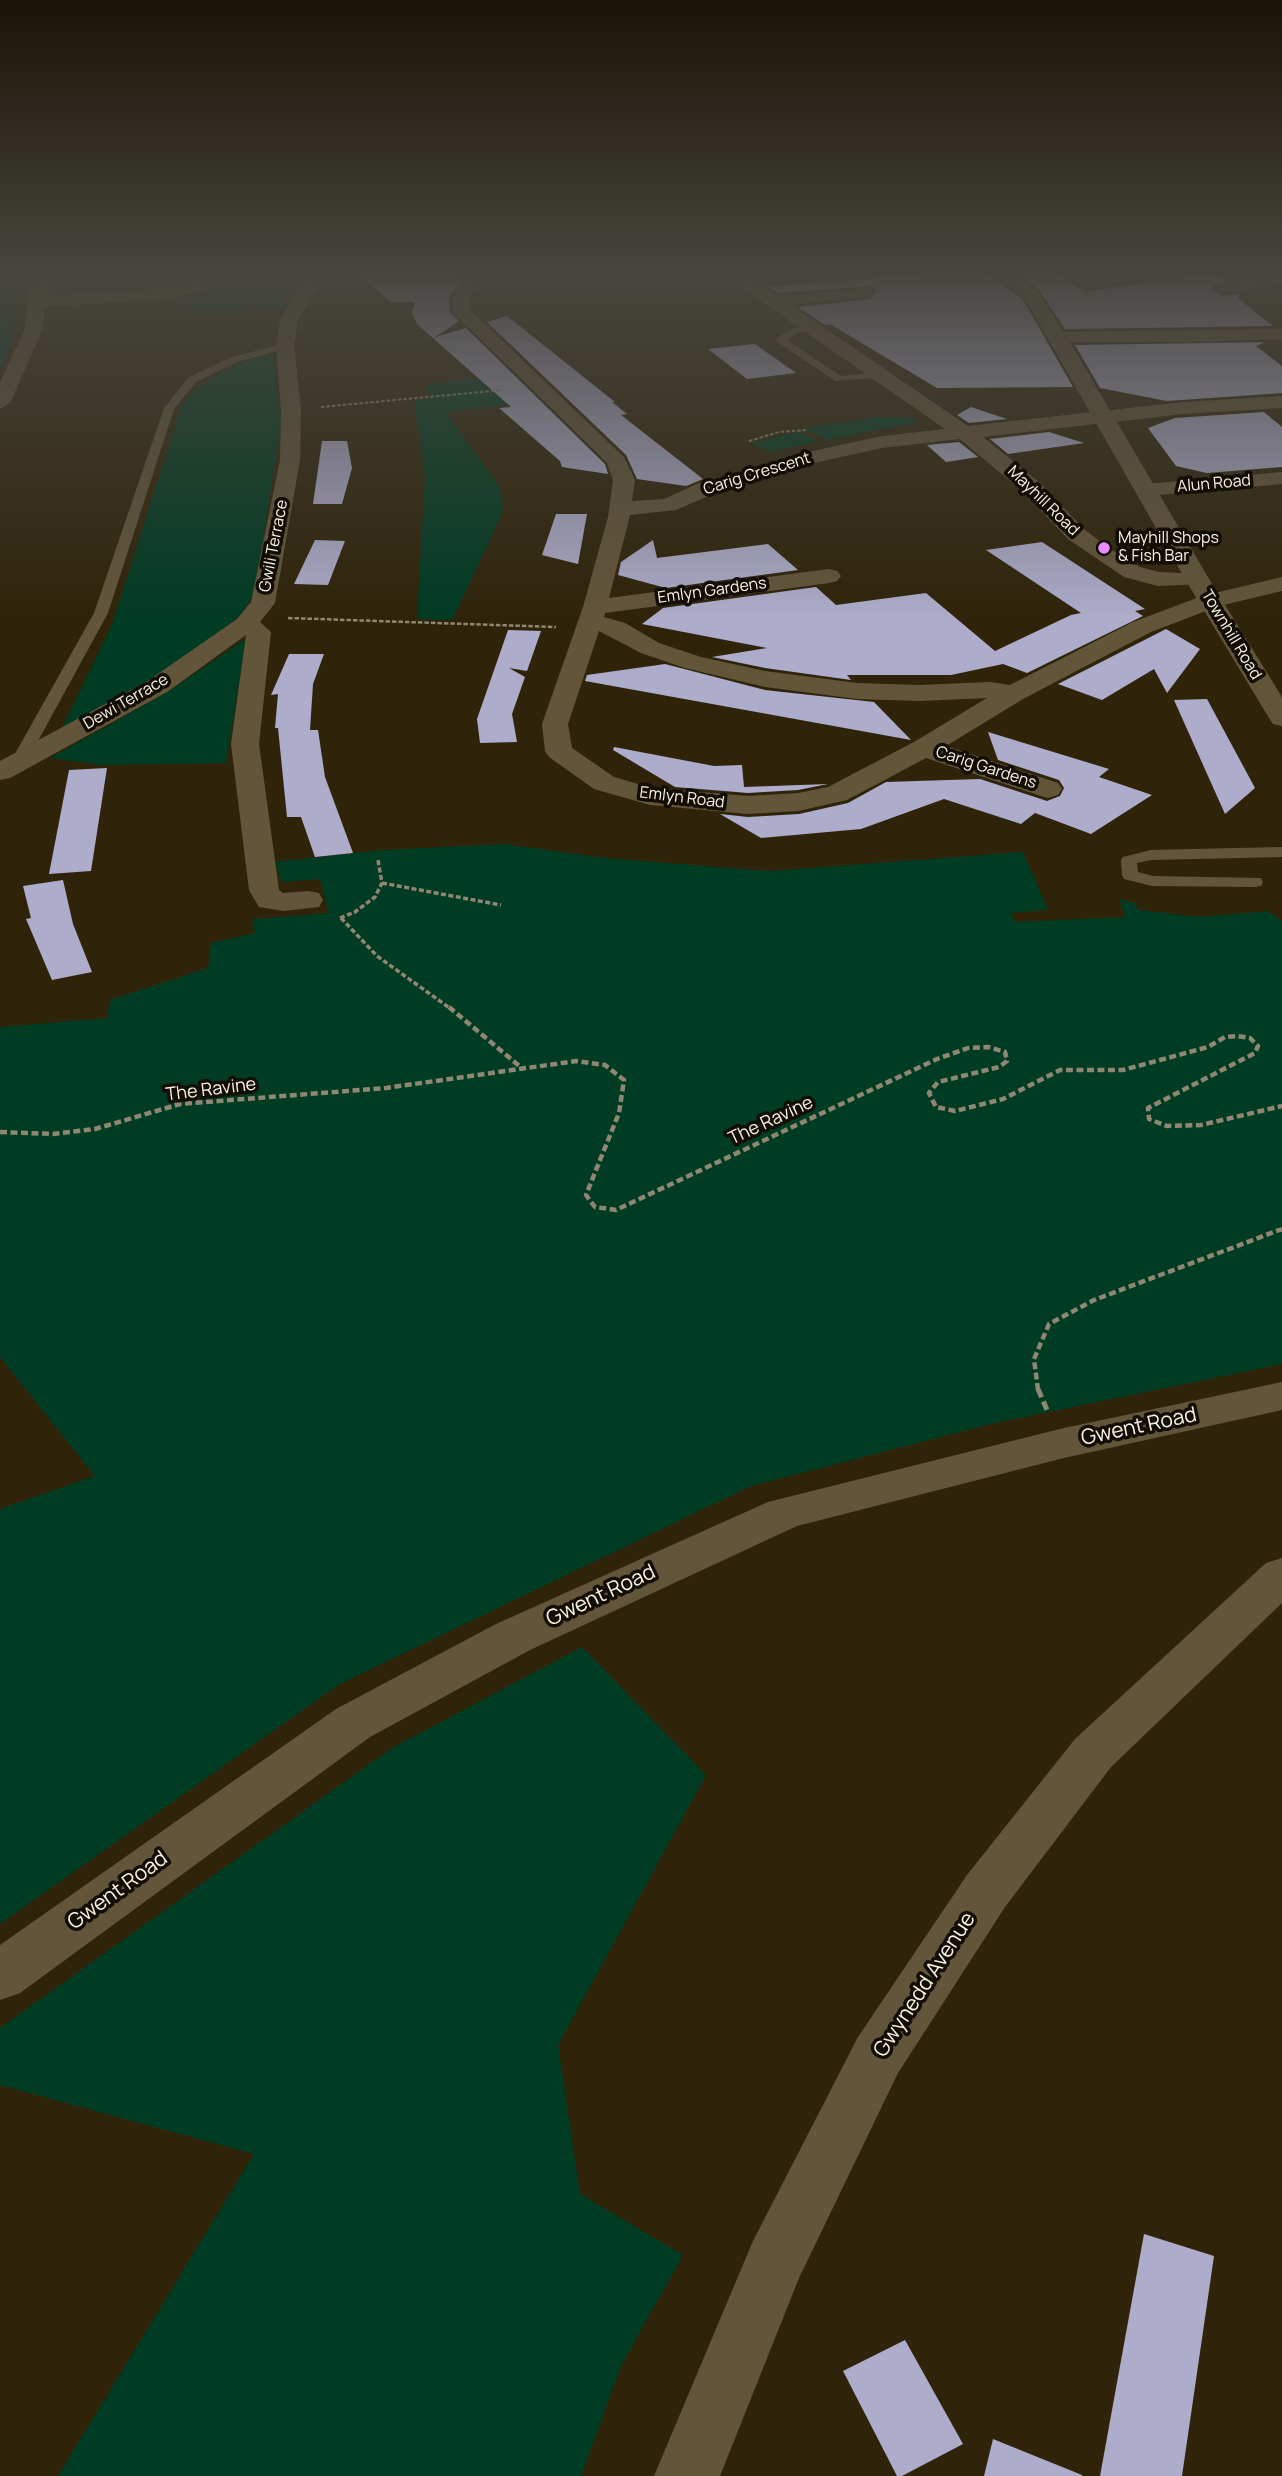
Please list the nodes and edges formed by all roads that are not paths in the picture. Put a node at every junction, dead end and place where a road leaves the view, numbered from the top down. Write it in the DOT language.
graph roads {
  1 [pos="186,388"];
  2 [pos="288,388"];
  3 [pos="541,388"];
  4 [pos="898,388"];
  5 [pos="1087,388"];
  6 [pos="1282,402"];
  7 [pos="1104,416"];
  8 [pos="961,431"];
  9 [pos="1282,478"];
  10 [pos="1146,490"];
  11 [pos="621,509"];
  12 [pos="829,576"];
  13 [pos="1197,579"];
  14 [pos="1282,584"];
  15 [pos="1211,601"];
  16 [pos="591,619"];
  17 [pos="249,620"];
  18 [pos="1014,693"];
  19 [pos="1282,718"];
  20 [pos="924,748"];
  21 [pos="10,767"];
  22 [pos="1048,789"];
  23 [pos="0,803"];
  24 [pos="1282,852"];
  25 [pos="1255,882"];
  26 [pos="308,900"];
  27 [pos="1282,1396"];
  28 [pos="1282,1575"];
  29 [pos="0,1976"];
  30 [pos="687,2476"];
  1 -- 21 [label="lane"];
  2 -- 17 [label="street, Gwili Terrace"];
  3 -- 11 [label="street, Emlyn Road"];
  4 -- 8 [label="street, Mayhill Road"];
  5 -- 7 [label="street, Townhill Road"];
  6 -- 7 [label="street, Carig Crescent"];
  7 -- 8 [label="street, Carig Crescent"];
  7 -- 10 [label="street, Townhill Road"];
  8 -- 11 [label="street, Carig Crescent"];
  8 -- 13 [label="street, Mayhill Road"];
  9 -- 10 [label="street, Alun Road"];
  10 -- 13 [label="street, Townhill Road"];
  11 -- 16 [label="street, Emlyn Road"];
  12 -- 16 [label="street, Emlyn Gardens"];
  13 -- 15 [label="street, Townhill Road"];
  14 -- 15 [label="street, Emlyn Road"];
  15 -- 18 [label="street, Emlyn Road"];
  15 -- 19 [label="street, Townhill Road"];
  16 -- 18 [label="street"];
  16 -- 20 [label="street, Emlyn Road"];
  17 -- 21 [label="street, Dewi Terrace"];
  17 -- 26 [label="street"];
  18 -- 20 [label="street, Emlyn Road"];
  20 -- 22 [label="street, Carig Gardens"];
  21 -- 23 [label="street"];
  24 -- 25 [label="lane"];
  27 -- 29 [label="street, Gwent Road"];
  28 -- 30 [label="street, Gwynedd Avenue"];
}
